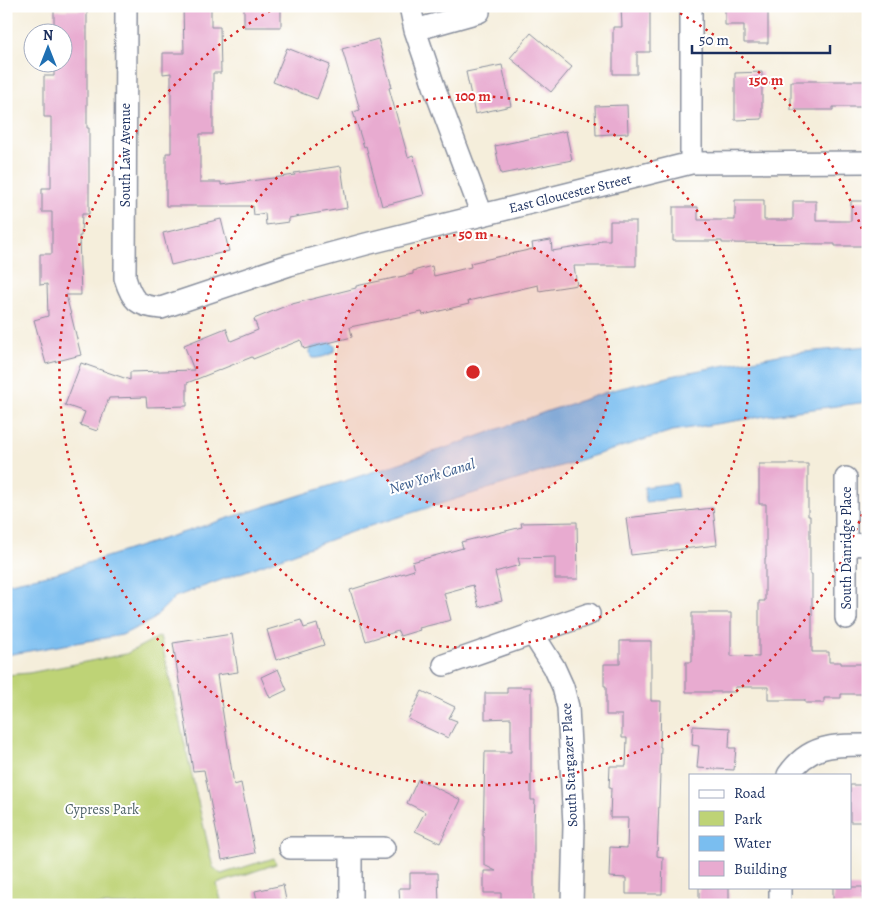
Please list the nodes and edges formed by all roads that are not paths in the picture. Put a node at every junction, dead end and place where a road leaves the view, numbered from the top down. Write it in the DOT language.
graph roads {
  1 [pos="126,6"];
  2 [pos="410,6"];
  3 [pos="692,6"];
  4 [pos="479,12"];
  5 [pos="415,30"];
  6 [pos="868,162"];
  7 [pos="691,163"];
  8 [pos="482,215"];
  9 [pos="136,301"];
  10 [pos="846,478"];
  11 [pos="846,544"];
  12 [pos="868,545"];
  13 [pos="589,614"];
  14 [pos="846,618"];
  15 [pos="534,634"];
  16 [pos="444,665"];
  17 [pos="868,745"];
  18 [pos="789,774"];
  19 [pos="290,848"];
  20 [pos="351,848"];
  21 [pos="384,848"];
  22 [pos="780,888"];
  23 [pos="351,905"];
  24 [pos="572,905"];
  25 [pos="780,905"];
  1 -- 9 [label="street, South Law Avenue"];
  2 -- 5 [label="street"];
  3 -- 7 [label="street"];
  4 -- 5 [label="street"];
  5 -- 8 [label="street"];
  6 -- 7 [label="street, East Gloucester Street"];
  7 -- 8 [label="street, East Gloucester Street"];
  8 -- 9 [label="street, East Gloucester Street"];
  10 -- 11 [label="street, South Danridge Place"];
  11 -- 12 [label="street"];
  11 -- 14 [label="street, South Danridge Place"];
  13 -- 15 [label="street"];
  15 -- 16 [label="street"];
  15 -- 24 [label="street, South Stargazer Place"];
  17 -- 18 [label="street"];
  19 -- 20 [label="street"];
  20 -- 21 [label="street"];
  20 -- 23 [label="street"];
  22 -- 25 [label="street"];
}
